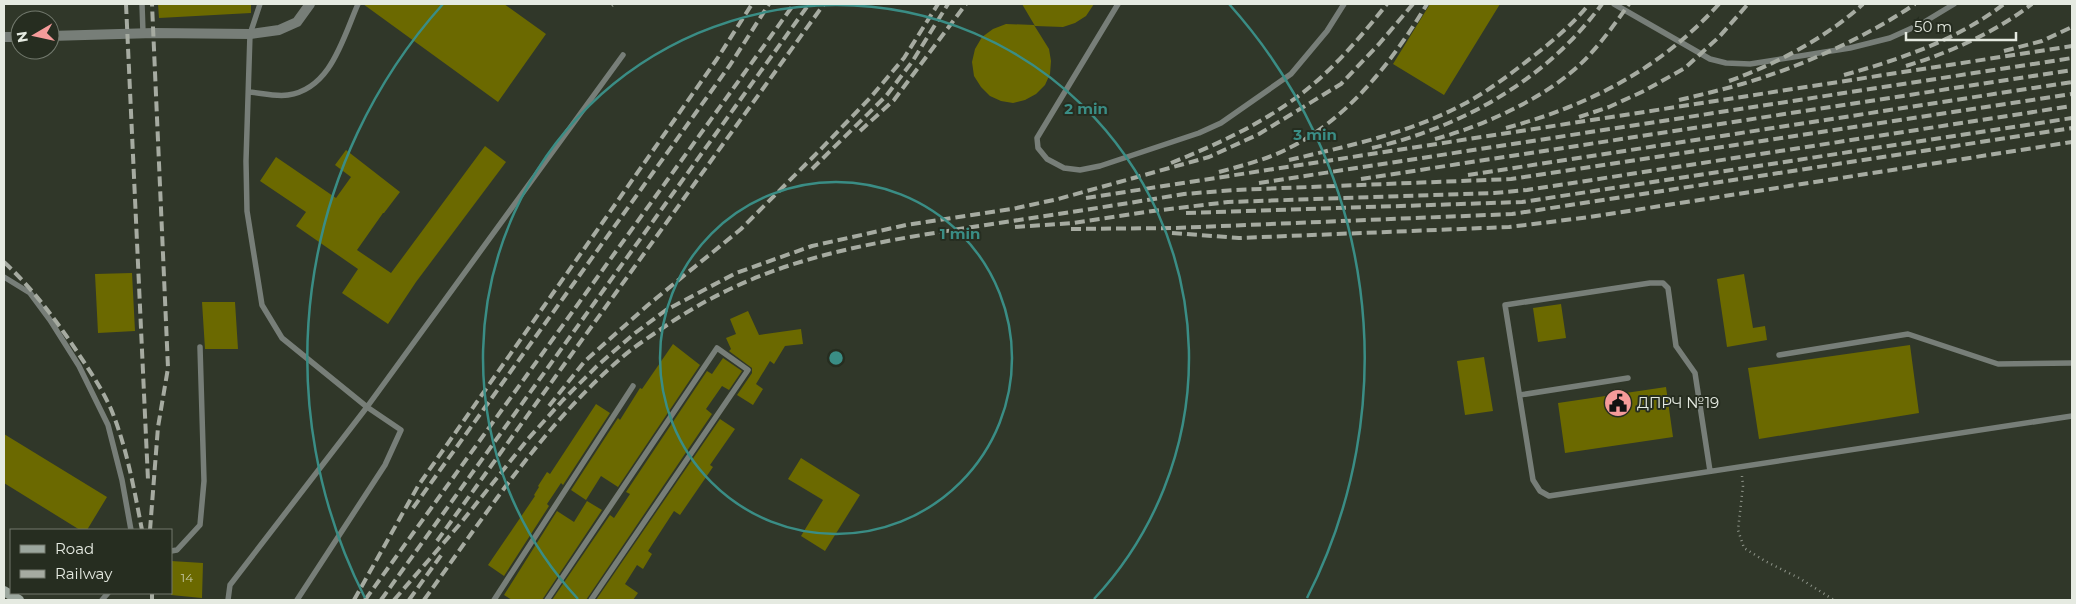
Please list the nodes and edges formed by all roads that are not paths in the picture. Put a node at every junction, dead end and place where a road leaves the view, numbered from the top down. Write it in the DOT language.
graph roads {
  1 [pos="142,4"];
  2 [pos="260,4"];
  3 [pos="310,4"];
  4 [pos="358,4"];
  5 [pos="1118,4"];
  6 [pos="1344,4"];
  7 [pos="1614,4"];
  8 [pos="1954,4"];
  9 [pos="143,33"];
  10 [pos="250,34"];
  11 [pos="60,36"];
  12 [pos="623,55"];
  13 [pos="249,92"];
  14 [pos="4,277"];
  15 [pos="200,347"];
  16 [pos="1779,355"];
  17 [pos="2072,363"];
  18 [pos="1628,378"];
  19 [pos="633,386"];
  20 [pos="1520,394"];
  21 [pos="367,407"];
  22 [pos="2072,416"];
  23 [pos="1710,472"];
  24 [pos="130,529"];
  25 [pos="172,551"];
  26 [pos="4,591"];
  27 [pos="496,599"];
  28 [pos="19,600"];
  29 [pos="228,600"];
  30 [pos="297,600"];
  31 [pos="547,600"];
  32 [pos="591,600"];
  1 -- 9 [label="lane"];
  2 -- 10 [label="lane"];
  3 -- 10 [label="street"];
  4 -- 13 [label="lane"];
  5 -- 6 [label="lane"];
  7 -- 8 [label="lane"];
  9 -- 10 [label="street"];
  9 -- 11 [label="street"];
  10 -- 13 [label="lane"];
  12 -- 21 [label="lane"];
  13 -- 21 [label="lane"];
  14 -- 24 [label="lane"];
  15 -- 25 [label="lane"];
  16 -- 17 [label="lane"];
  18 -- 20 [label="lane"];
  19 -- 27 [label="lane"];
  20 -- 23 [label="lane"];
  20 -- 23 [label="lane"];
  21 -- 29 [label="lane"];
  21 -- 30 [label="lane"];
  22 -- 23 [label="lane"];
  26 -- 28 [label="main road"];
  31 -- 32 [label="lane"];
}
